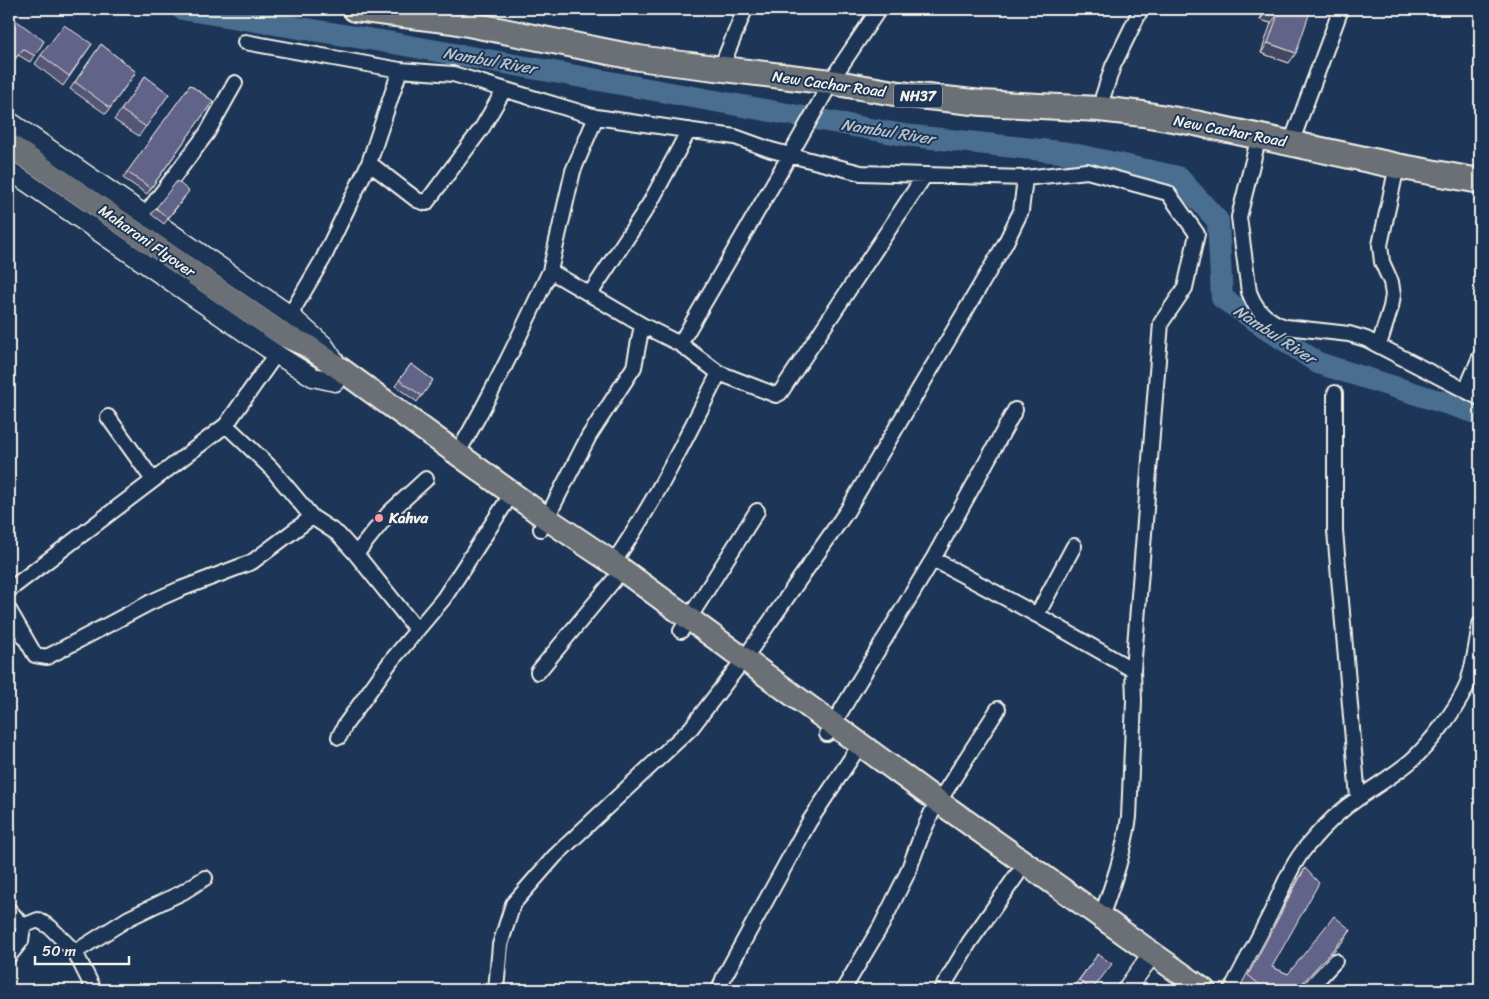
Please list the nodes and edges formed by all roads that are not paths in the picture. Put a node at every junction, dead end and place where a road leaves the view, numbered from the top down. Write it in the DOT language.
graph roads {
  1 [pos="355,9"];
  2 [pos="745,9"];
  3 [pos="879,9"];
  4 [pos="1141,9"];
  5 [pos="1341,9"];
  6 [pos="454,12"];
  7 [pos="245,42"];
  8 [pos="724,58"];
  9 [pos="400,70"];
  10 [pos="833,78"];
  11 [pos="235,83"];
  12 [pos="504,90"];
  13 [pos="1103,96"];
  14 [pos="596,117"];
  15 [pos="9,121"];
  16 [pos="689,130"];
  17 [pos="1259,136"];
  18 [pos="1294,136"];
  19 [pos="9,145"];
  20 [pos="790,155"];
  21 [pos="369,163"];
  22 [pos="1480,165"];
  23 [pos="1397,166"];
  24 [pos="9,170"];
  25 [pos="926,175"];
  26 [pos="1025,178"];
  27 [pos="1480,181"];
  28 [pos="145,215"];
  29 [pos="550,271"];
  30 [pos="590,294"];
  31 [pos="642,325"];
  32 [pos="284,335"];
  33 [pos="680,344"];
  34 [pos="1379,345"];
  35 [pos="1480,357"];
  36 [pos="719,374"];
  37 [pos="337,375"];
  38 [pos="1466,390"];
  39 [pos="1334,393"];
  40 [pos="1480,398"];
  41 [pos="1015,410"];
  42 [pos="108,417"];
  43 [pos="226,425"];
  44 [pos="458,454"];
  45 [pos="426,479"];
  46 [pos="153,480"];
  47 [pos="505,504"];
  48 [pos="757,511"];
  49 [pos="312,517"];
  50 [pos="544,524"];
  51 [pos="1074,546"];
  52 [pos="356,554"];
  53 [pos="933,559"];
  54 [pos="613,572"];
  55 [pos="9,590"];
  56 [pos="9,610"];
  57 [pos="1037,615"];
  58 [pos="685,624"];
  59 [pos="1480,624"];
  60 [pos="417,630"];
  61 [pos="1478,648"];
  62 [pos="740,664"];
  63 [pos="1133,670"];
  64 [pos="538,672"];
  65 [pos="998,709"];
  66 [pos="830,729"];
  67 [pos="339,737"];
  68 [pos="854,754"];
  69 [pos="1358,798"];
  70 [pos="935,807"];
  71 [pos="1018,875"];
  72 [pos="205,878"];
  73 [pos="9,910"];
  74 [pos="1101,917"];
  75 [pos="23,926"];
  76 [pos="75,952"];
  77 [pos="9,956"];
  78 [pos="1148,960"];
  79 [pos="1335,961"];
  80 [pos="94,990"];
  81 [pos="496,990"];
  82 [pos="719,990"];
  83 [pos="843,990"];
  84 [pos="941,990"];
  85 [pos="1126,990"];
  86 [pos="1178,990"];
  87 [pos="1204,990"];
  88 [pos="1231,990"];
  89 [pos="1308,990"];
  1 -- 6 [label="highway, New Cachar Road / NH37"];
  2 -- 8 [label="street"];
  3 -- 10 [label="street"];
  4 -- 13 [label="street"];
  5 -- 18 [label="street"];
  6 -- 8 [label="highway, New Cachar Road / NH37"];
  6 -- 10 [label="highway, New Cachar Road / NH37"];
  7 -- 9 [label="street"];
  8 -- 10 [label="highway, New Cachar Road / NH37"];
  9 -- 12 [label="street"];
  9 -- 21 [label="street"];
  10 -- 13 [label="highway, New Cachar Road / NH37"];
  10 -- 17 [label="highway, New Cachar Road / NH37"];
  10 -- 20 [label="street"];
  11 -- 28 [label="street"];
  12 -- 14 [label="street"];
  12 -- 21 [label="street"];
  13 -- 18 [label="highway, New Cachar Road / NH37"];
  14 -- 16 [label="street"];
  14 -- 29 [label="street"];
  15 -- 28 [label="street"];
  16 -- 20 [label="street"];
  16 -- 30 [label="street"];
  17 -- 18 [label="highway, New Cachar Road / NH37"];
  17 -- 34 [label="street"];
  18 -- 22 [label="highway, New Cachar Road / NH37"];
  18 -- 23 [label="highway, New Cachar Road / NH37"];
  19 -- 32 [label="main road, Maharani Flyover"];
  20 -- 25 [label="street"];
  20 -- 33 [label="street"];
  21 -- 32 [label="street"];
  23 -- 27 [label="highway, New Cachar Road / NH37"];
  23 -- 34 [label="street"];
  24 -- 32 [label="street"];
  25 -- 26 [label="street"];
  25 -- 36 [label="street"];
  26 -- 62 [label="street"];
  26 -- 63 [label="street"];
  28 -- 32 [label="street"];
  29 -- 30 [label="street"];
  29 -- 44 [label="street"];
  30 -- 31 [label="street"];
  31 -- 33 [label="street"];
  31 -- 50 [label="street"];
  32 -- 37 [label="main road, Maharani Flyover"];
  32 -- 37 [label="street"];
  32 -- 37 [label="street"];
  32 -- 43 [label="street"];
  33 -- 36 [label="street"];
  34 -- 38 [label="street"];
  35 -- 38 [label="street"];
  36 -- 54 [label="street"];
  37 -- 44 [label="main road"];
  37 -- 47 [label="main road"];
  38 -- 40 [label="street"];
  39 -- 69 [label="street"];
  41 -- 53 [label="street"];
  42 -- 46 [label="street"];
  43 -- 46 [label="street"];
  43 -- 49 [label="street"];
  44 -- 50 [label="main road"];
  45 -- 52 [label="street"];
  46 -- 55 [label="street"];
  47 -- 50 [label="main road"];
  47 -- 60 [label="street"];
  48 -- 58 [label="street"];
  49 -- 52 [label="street"];
  49 -- 56 [label="street"];
  50 -- 54 [label="main road"];
  51 -- 57 [label="street"];
  52 -- 60 [label="street"];
  53 -- 57 [label="street"];
  53 -- 66 [label="street"];
  54 -- 58 [label="main road"];
  54 -- 64 [label="street"];
  57 -- 63 [label="street"];
  58 -- 62 [label="main road"];
  59 -- 61 [label="street"];
  60 -- 67 [label="street"];
  61 -- 69 [label="street"];
  62 -- 66 [label="main road"];
  62 -- 81 [label="street"];
  63 -- 74 [label="street"];
  65 -- 70 [label="street"];
  66 -- 68 [label="main road"];
  66 -- 70 [label="main road"];
  68 -- 70 [label="main road"];
  68 -- 82 [label="street"];
  69 -- 88 [label="street"];
  70 -- 71 [label="main road"];
  70 -- 74 [label="main road"];
  70 -- 83 [label="street"];
  71 -- 78 [label="main road"];
  71 -- 84 [label="street"];
  72 -- 76 [label="street"];
  73 -- 75 [label="street"];
  74 -- 78 [label="main road"];
  75 -- 76 [label="street"];
  75 -- 77 [label="street"];
  76 -- 80 [label="street"];
  78 -- 85 [label="street"];
  78 -- 86 [label="main road"];
  78 -- 87 [label="main road"];
  79 -- 89 [label="street"];
}
